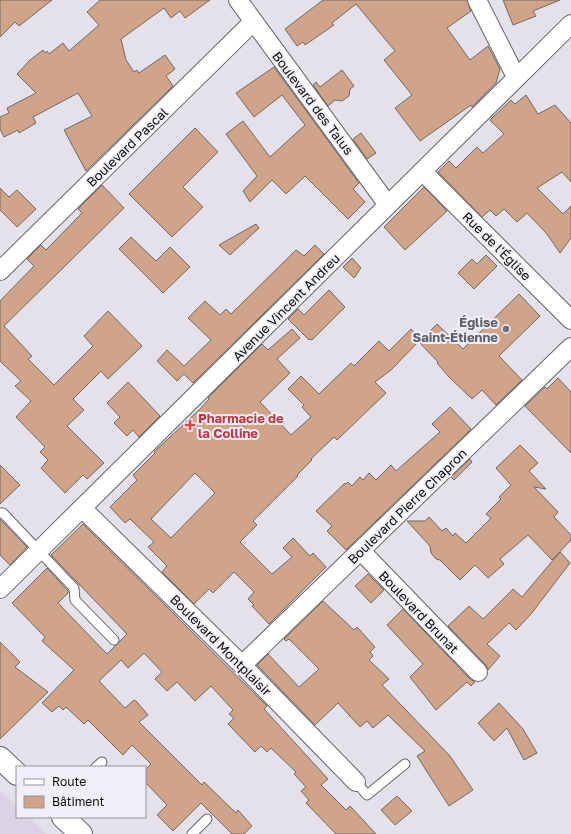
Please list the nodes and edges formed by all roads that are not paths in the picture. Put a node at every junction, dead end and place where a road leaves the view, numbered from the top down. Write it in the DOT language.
graph roads {
  1 [pos="238,0"];
  2 [pos="477,0"];
  3 [pos="253,22"];
  4 [pos="571,24"];
  5 [pos="516,77"];
  6 [pos="422,171"];
  7 [pos="388,205"];
  8 [pos="0,271"];
  9 [pos="571,320"];
  10 [pos="571,347"];
  11 [pos="83,509"];
  12 [pos="0,513"];
  13 [pos="39,551"];
  14 [pos="361,551"];
  15 [pos="0,589"];
  16 [pos="114,640"];
  17 [pos="242,665"];
  18 [pos="478,672"];
  19 [pos="0,758"];
  20 [pos="406,764"];
  21 [pos="16,773"];
  22 [pos="356,782"];
  23 [pos="64,818"];
  24 [pos="207,819"];
  25 [pos="81,834"];
  26 [pos="192,834"];
  1 -- 3 [label="street, Boulevard des Talus"];
  2 -- 5 [label="street"];
  3 -- 7 [label="street, Boulevard des Talus"];
  3 -- 8 [label="street, Boulevard Pascal"];
  4 -- 5 [label="street, Avenue Vincent Andreu"];
  5 -- 6 [label="street, Avenue Vincent Andreu"];
  6 -- 7 [label="street, Avenue Vincent Andreu"];
  6 -- 9 [label="street, Rue de l'Église"];
  7 -- 11 [label="street, Avenue Vincent Andreu"];
  10 -- 14 [label="street, Boulevard Pierre Chapron"];
  11 -- 13 [label="street, Avenue Vincent Andreu"];
  11 -- 17 [label="street, Boulevard Montplaisir"];
  12 -- 13 [label="lane"];
  13 -- 15 [label="street, Avenue Vincent Andreu"];
  13 -- 16 [label="lane"];
  14 -- 17 [label="street, Boulevard Pierre Chapron"];
  14 -- 18 [label="street, Boulevard Brunat"];
  17 -- 22 [label="street, Boulevard Montplaisir"];
  19 -- 21 [label="street"];
  20 -- 22 [label="lane"];
  23 -- 25 [label="street"];
  24 -- 26 [label="lane"];
}
